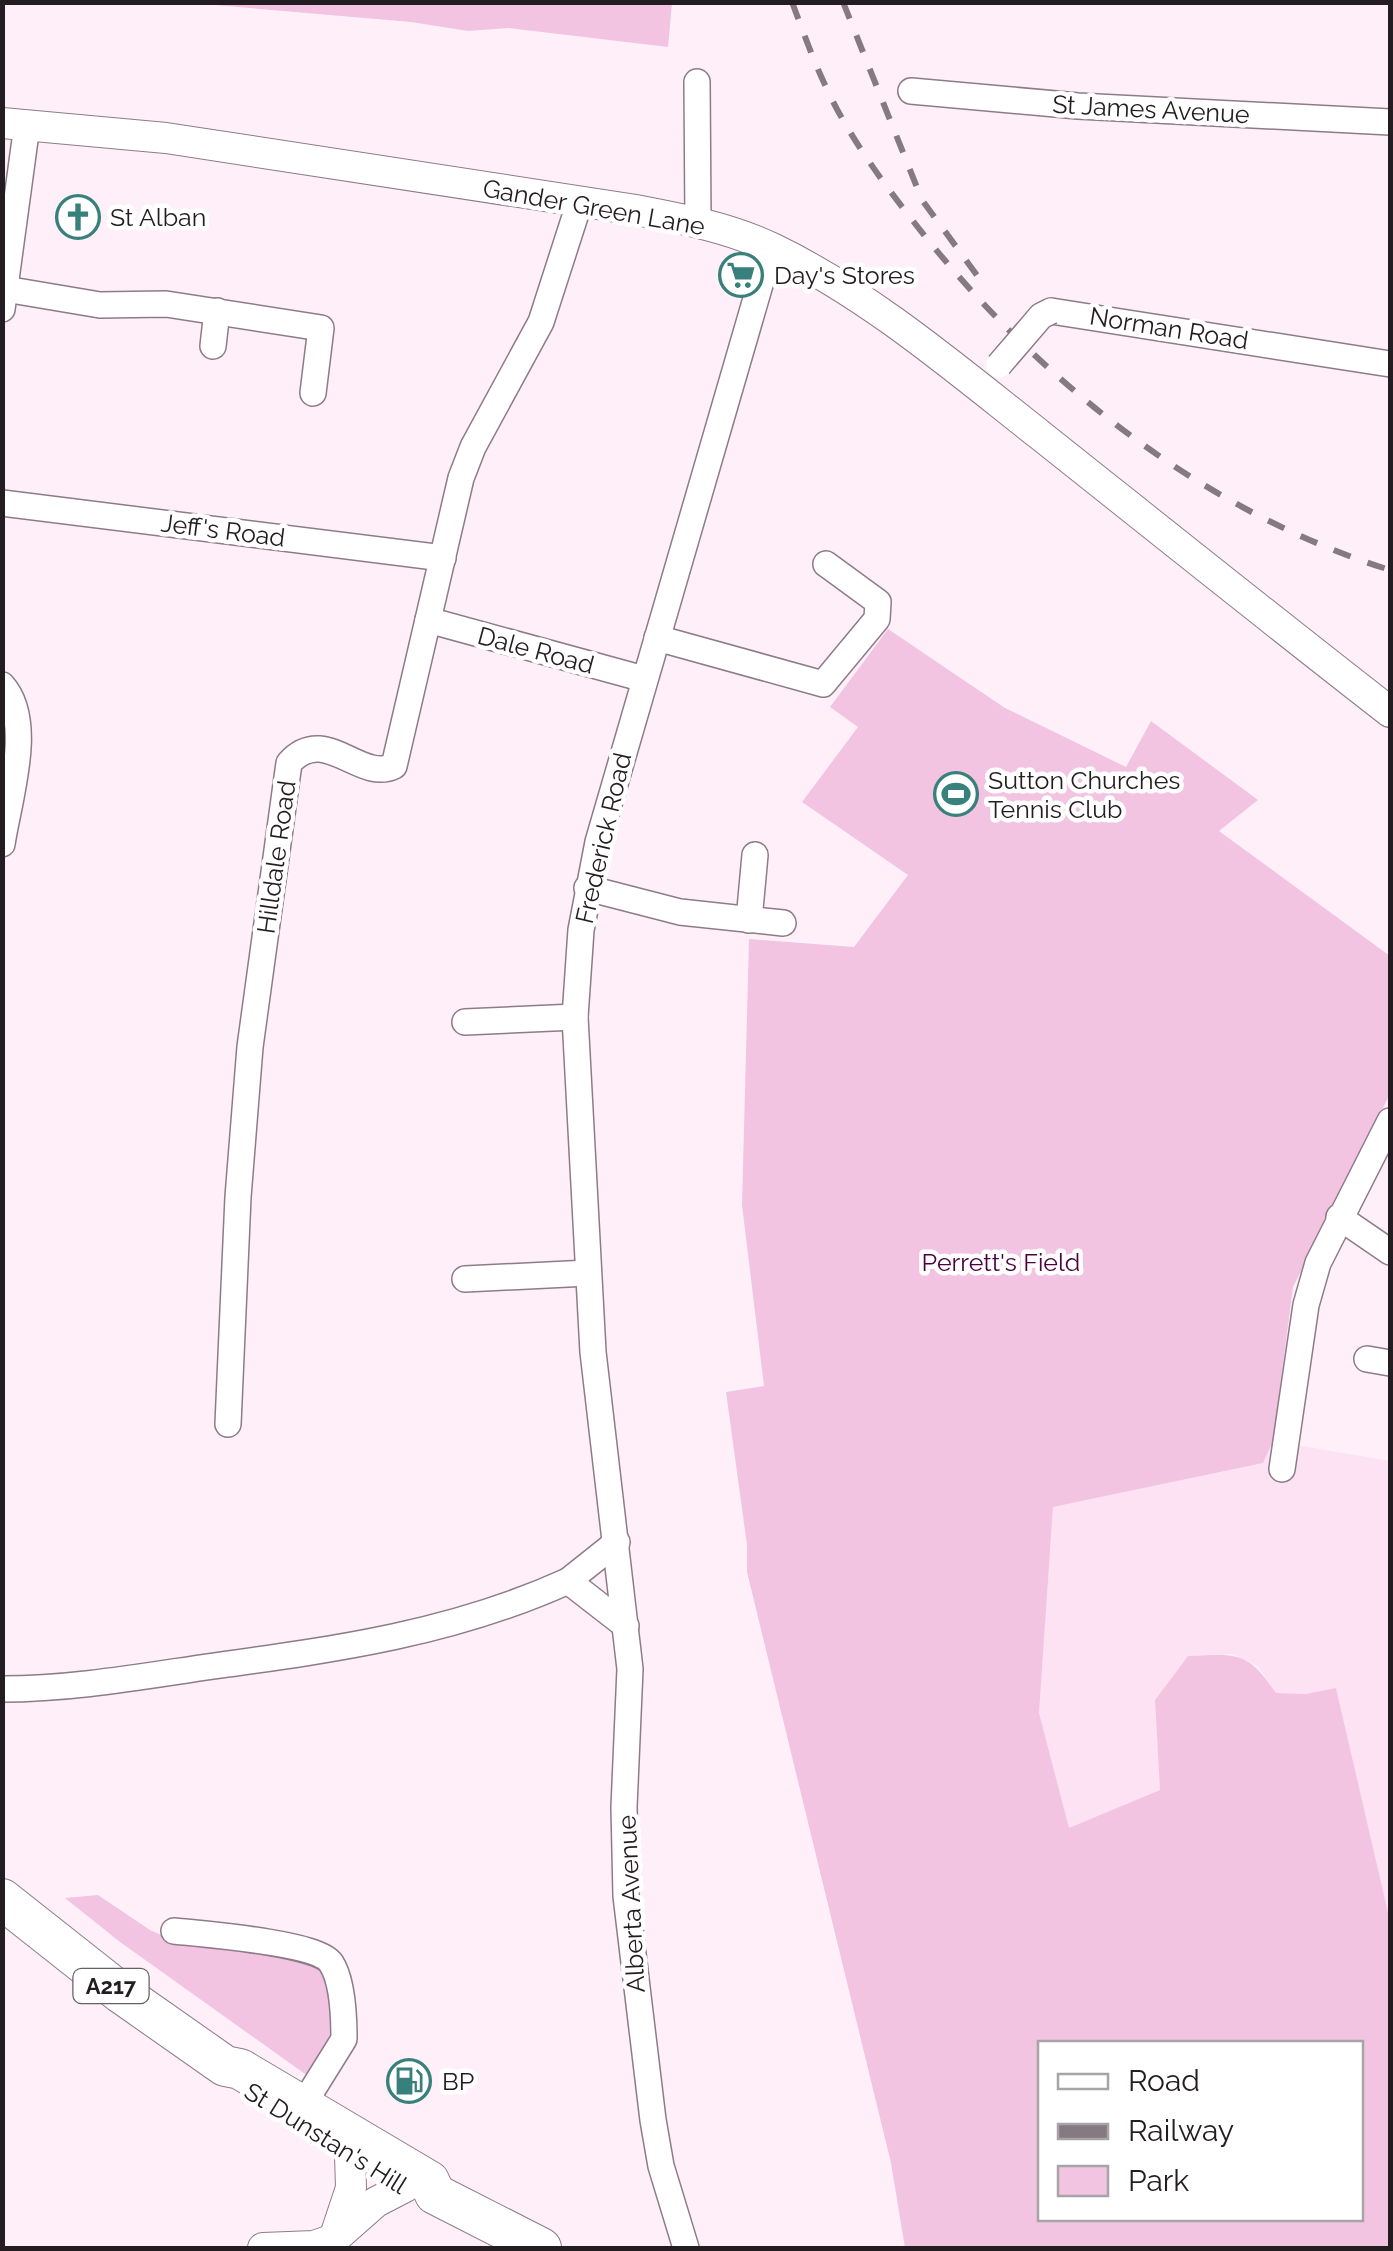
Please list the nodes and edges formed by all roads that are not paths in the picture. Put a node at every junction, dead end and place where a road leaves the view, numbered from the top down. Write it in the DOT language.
graph roads {
  1 [pos="697,82"];
  2 [pos="911,91"];
  3 [pos="1390,122"];
  4 [pos="15,124"];
  5 [pos="580,200"];
  6 [pos="698,223"];
  7 [pos="771,247"];
  8 [pos="4,299"];
  9 [pos="218,311"];
  10 [pos="213,346"];
  11 [pos="1390,364"];
  12 [pos="990,377"];
  13 [pos="314,392"];
  14 [pos="2,503"];
  15 [pos="443,558"];
  16 [pos="826,564"];
  17 [pos="428,620"];
  18 [pos="657,638"];
  19 [pos="644,680"];
  20 [pos="2,685"];
  21 [pos="1390,712"];
  22 [pos="2,844"];
  23 [pos="755,855"];
  24 [pos="586,888"];
  25 [pos="749,920"];
  26 [pos="783,922"];
  27 [pos="574,1017"];
  28 [pos="465,1022"];
  29 [pos="1390,1120"];
  30 [pos="1339,1217"];
  31 [pos="1390,1252"];
  32 [pos="588,1273"];
  33 [pos="465,1279"];
  34 [pos="228,1424"];
  35 [pos="1282,1469"];
  36 [pos="617,1542"];
  37 [pos="568,1581"];
  38 [pos="626,1626"];
  39 [pos="2,1689"];
  40 [pos="2,1899"];
  41 [pos="174,1930"];
  42 [pos="225,2066"];
  43 [pos="303,2105"];
  44 [pos="350,2155"];
  45 [pos="420,2185"];
  46 [pos="334,2239"];
  47 [pos="264,2248"];
  48 [pos="541,2248"];
  49 [pos="686,2248"];
  1 -- 6 [label="street"];
  2 -- 3 [label="street, St James Avenue"];
  4 -- 5 [label="street, Gander Green Lane"];
  4 -- 8 [label="street"];
  5 -- 6 [label="street, Gander Green Lane"];
  5 -- 15 [label="street, Hilldale Road"];
  6 -- 7 [label="street, Gander Green Lane"];
  7 -- 12 [label="street, Gander Green Lane"];
  7 -- 18 [label="street, Frederick Road"];
  8 -- 9 [label="street"];
  9 -- 10 [label="street"];
  9 -- 13 [label="street"];
  11 -- 12 [label="street, Norman Road, bridge"];
  12 -- 21 [label="street, Gander Green Lane"];
  14 -- 15 [label="street, Jeff's Road"];
  15 -- 17 [label="street, Hilldale Road"];
  16 -- 18 [label="street"];
  17 -- 19 [label="street, Dale Road"];
  17 -- 34 [label="street, Hilldale Road"];
  18 -- 19 [label="street, Frederick Road"];
  19 -- 24 [label="street, Frederick Road"];
  20 -- 22 [label="street"];
  23 -- 25 [label="street"];
  24 -- 25 [label="street"];
  24 -- 27 [label="street, Frederick Road"];
  25 -- 26 [label="street"];
  27 -- 28 [label="street"];
  27 -- 32 [label="street, Frederick Road"];
  29 -- 30 [label="street"];
  30 -- 31 [label="street"];
  30 -- 35 [label="street"];
  32 -- 33 [label="street"];
  32 -- 36 [label="street, Frederick Road"];
  36 -- 37 [label="street"];
  36 -- 38 [label="street, Frederick Road"];
  37 -- 38 [label="street"];
  37 -- 39 [label="street"];
  38 -- 49 [label="street, Alberta Avenue"];
  40 -- 42 [label="highway, St Dunstan's Hill / A217"];
  41 -- 43 [label="street"];
  42 -- 43 [label="highway, St Dunstan's Hill / A217"];
  42 -- 44 [label="highway, St Dunstan's Hill / A217"];
  43 -- 45 [label="highway, St Dunstan's Hill / A217"];
  44 -- 45 [label="highway, St Dunstan's Hill / A217"];
  44 -- 46 [label="street"];
  45 -- 46 [label="street"];
  45 -- 48 [label="highway, St Dunstan's Hill / A217"];
  46 -- 47 [label="street"];
}
